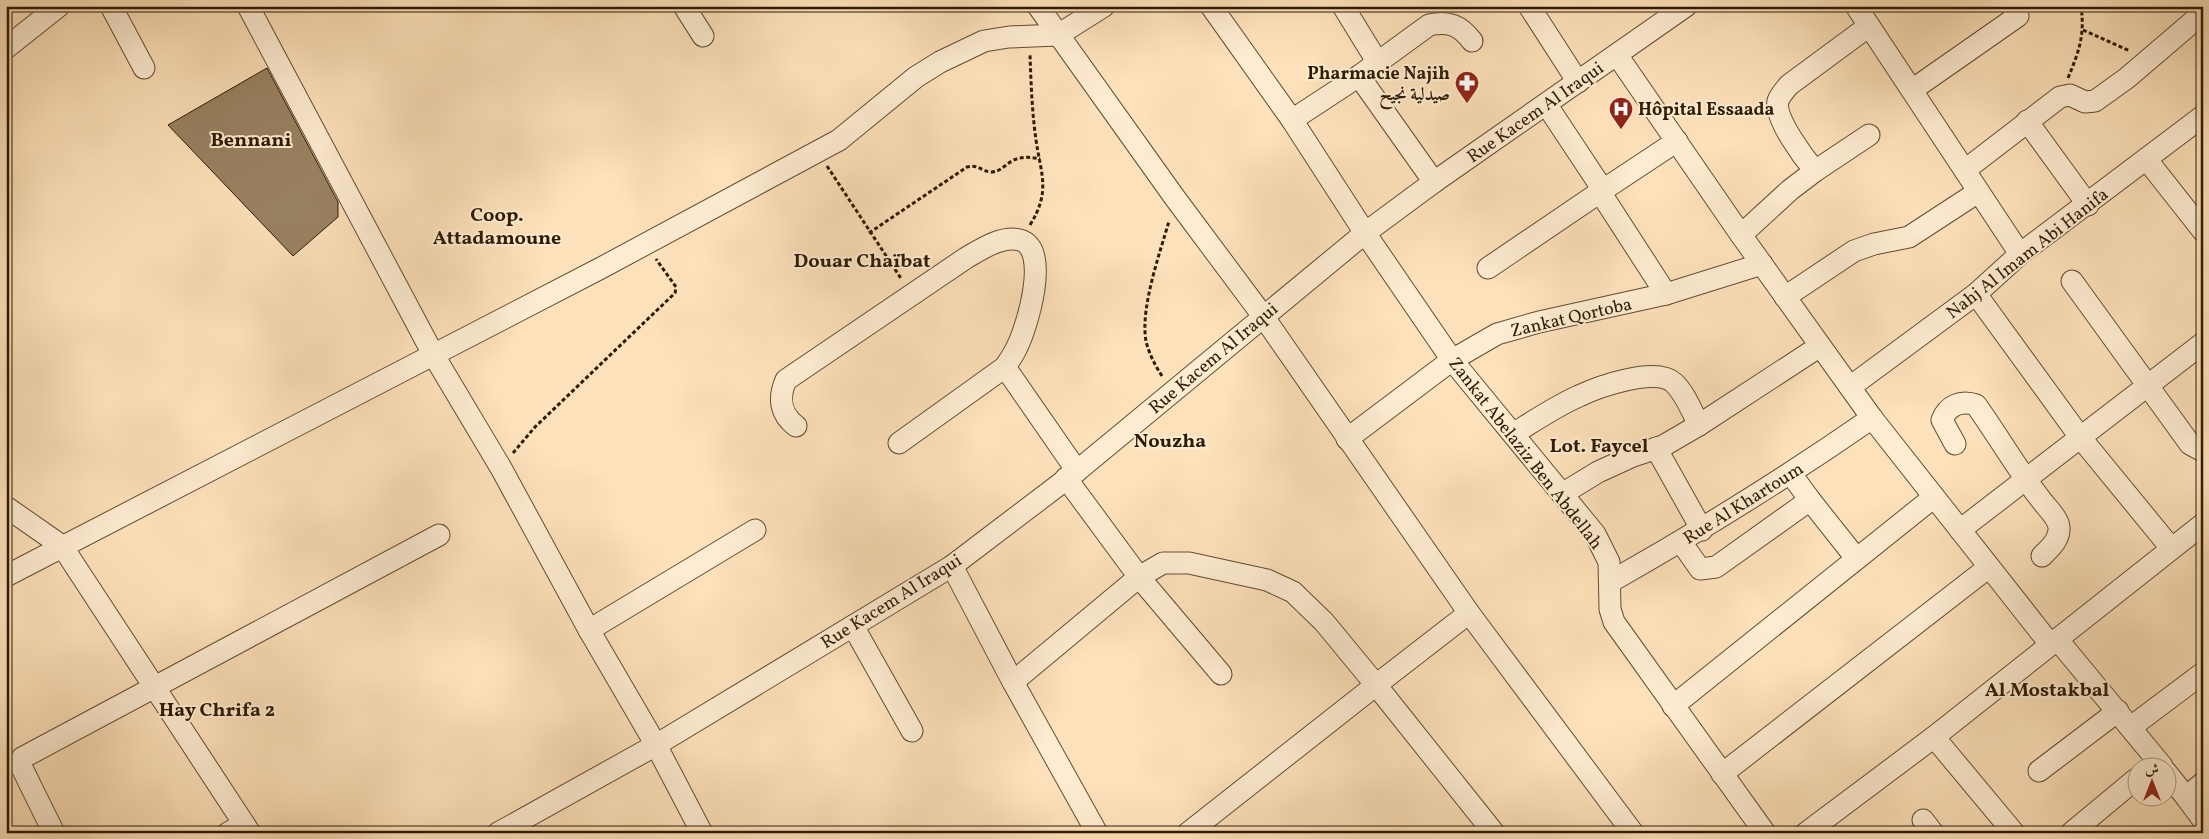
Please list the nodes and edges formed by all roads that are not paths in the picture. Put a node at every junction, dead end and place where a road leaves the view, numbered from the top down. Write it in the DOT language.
graph roads {
  1 [pos="59,6"];
  2 [pos="111,6"];
  3 [pos="248,6"];
  4 [pos="684,6"];
  5 [pos="1038,6"];
  6 [pos="1104,6"];
  7 [pos="1211,6"];
  8 [pos="1343,6"];
  9 [pos="1529,6"];
  10 [pos="1686,6"];
  11 [pos="1856,6"];
  12 [pos="2012,6"];
  13 [pos="2203,13"];
  14 [pos="1869,26"];
  15 [pos="1058,35"];
  16 [pos="703,36"];
  17 [pos="1472,41"];
  18 [pos="6,48"];
  19 [pos="1617,55"];
  20 [pos="1378,63"];
  21 [pos="144,68"];
  22 [pos="1359,76"];
  23 [pos="1578,82"];
  24 [pos="1912,90"];
  25 [pos="1546,104"];
  26 [pos="2203,116"];
  27 [pos="1292,120"];
  28 [pos="2027,120"];
  29 [pos="1869,135"];
  30 [pos="1676,141"];
  31 [pos="2147,160"];
  32 [pos="1964,170"];
  33 [pos="1815,171"];
  34 [pos="1434,182"];
  35 [pos="1602,191"];
  36 [pos="1978,192"];
  37 [pos="2088,205"];
  38 [pos="2202,228"];
  39 [pos="1365,234"];
  40 [pos="1741,235"];
  41 [pos="2020,254"];
  42 [pos="1762,264"];
  43 [pos="1488,268"];
  44 [pos="2072,281"];
  45 [pos="1666,294"];
  46 [pos="1976,294"];
  47 [pos="1785,297"];
  48 [pos="1263,316"];
  49 [pos="2203,343"];
  50 [pos="1820,346"];
  51 [pos="434,354"];
  52 [pos="1452,360"];
  53 [pos="1005,367"];
  54 [pos="2148,385"];
  55 [pos="1850,388"];
  56 [pos="1872,418"];
  57 [pos="1699,425"];
  58 [pos="796,426"];
  59 [pos="1513,434"];
  60 [pos="2080,436"];
  61 [pos="1347,439"];
  62 [pos="899,443"];
  63 [pos="1954,444"];
  64 [pos="1656,448"];
  65 [pos="2203,451"];
  66 [pos="1791,474"];
  67 [pos="1072,475"];
  68 [pos="2025,480"];
  69 [pos="1562,494"];
  70 [pos="1934,497"];
  71 [pos="1810,500"];
  72 [pos="6,507"];
  73 [pos="755,530"];
  74 [pos="1702,530"];
  75 [pos="1960,530"];
  76 [pos="2200,533"];
  77 [pos="439,536"];
  78 [pos="1680,542"];
  79 [pos="62,546"];
  80 [pos="2171,548"];
  81 [pos="2042,556"];
  82 [pos="1856,558"];
  83 [pos="952,566"];
  84 [pos="1989,567"];
  85 [pos="6,576"];
  86 [pos="1139,577"];
  87 [pos="1610,582"];
  88 [pos="1469,613"];
  89 [pos="853,626"];
  90 [pos="588,630"];
  91 [pos="2054,641"];
  92 [pos="2203,673"];
  93 [pos="1221,674"];
  94 [pos="1013,682"];
  95 [pos="1376,685"];
  96 [pos="156,687"];
  97 [pos="1673,706"];
  98 [pos="2124,719"];
  99 [pos="912,731"];
  100 [pos="1934,737"];
  101 [pos="656,745"];
  102 [pos="2151,756"];
  103 [pos="2039,772"];
  104 [pos="1722,774"];
  105 [pos="2203,783"];
  106 [pos="2176,786"];
  107 [pos="2126,787"];
  108 [pos="2186,797"];
  109 [pos="2203,820"];
  110 [pos="241,830"];
  111 [pos="54,833"];
  112 [pos="498,833"];
  113 [pos="702,833"];
  114 [pos="1097,833"];
  115 [pos="1188,833"];
  116 [pos="1494,833"];
  117 [pos="1633,833"];
  118 [pos="1765,833"];
  119 [pos="1806,833"];
  120 [pos="2014,833"];
  121 [pos="2071,833"];
  1 -- 18 [label="street"];
  2 -- 21 [label="street"];
  3 -- 51 [label="street"];
  4 -- 16 [label="street"];
  5 -- 15 [label="street"];
  6 -- 15 [label="street"];
  7 -- 27 [label="street, Zankat Abelaziz Ben Abdellah"];
  8 -- 20 [label="street"];
  9 -- 23 [label="street"];
  10 -- 19 [label="street, Rue Kacem Al Iraqui"];
  11 -- 14 [label="street"];
  12 -- 24 [label="street"];
  13 -- 28 [label="street"];
  14 -- 24 [label="street"];
  14 -- 33 [label="street"];
  15 -- 48 [label="street"];
  15 -- 51 [label="street"];
  17 -- 20 [label="street"];
  19 -- 23 [label="street, Rue Kacem Al Iraqui"];
  19 -- 30 [label="street"];
  20 -- 22 [label="street"];
  22 -- 27 [label="street"];
  22 -- 34 [label="street"];
  23 -- 25 [label="street, Rue Kacem Al Iraqui"];
  24 -- 32 [label="street"];
  25 -- 34 [label="street, Rue Kacem Al Iraqui"];
  25 -- 35 [label="street"];
  26 -- 31 [label="street, Nahj Al Imam Abi Hanifa"];
  27 -- 39 [label="street, Zankat Abelaziz Ben Abdellah"];
  28 -- 32 [label="street"];
  28 -- 37 [label="street"];
  29 -- 33 [label="street"];
  30 -- 35 [label="street"];
  30 -- 40 [label="street"];
  31 -- 37 [label="street, Nahj Al Imam Abi Hanifa"];
  31 -- 38 [label="street"];
  32 -- 36 [label="street"];
  33 -- 40 [label="street"];
  34 -- 39 [label="street, Rue Kacem Al Iraqui"];
  35 -- 43 [label="street"];
  35 -- 45 [label="street"];
  36 -- 41 [label="street"];
  36 -- 47 [label="street"];
  37 -- 41 [label="street, Nahj Al Imam Abi Hanifa"];
  39 -- 48 [label="street, Rue Kacem Al Iraqui"];
  39 -- 52 [label="street, Zankat Abelaziz Ben Abdellah"];
  40 -- 42 [label="street"];
  41 -- 46 [label="street, Nahj Al Imam Abi Hanifa"];
  42 -- 45 [label="street, Zankat Qortoba"];
  42 -- 47 [label="street"];
  44 -- 54 [label="street"];
  45 -- 52 [label="street, Zankat Qortoba"];
  46 -- 55 [label="street, Nahj Al Imam Abi Hanifa"];
  46 -- 60 [label="street"];
  47 -- 50 [label="street"];
  48 -- 61 [label="street"];
  48 -- 67 [label="street, Rue Kacem Al Iraqui"];
  49 -- 54 [label="street"];
  50 -- 55 [label="street"];
  50 -- 57 [label="street"];
  51 -- 79 [label="street"];
  51 -- 90 [label="street"];
  52 -- 59 [label="street, Zankat Abelaziz Ben Abdellah"];
  52 -- 61 [label="street, Zankat Qortoba"];
  53 -- 58 [label="street"];
  53 -- 62 [label="street"];
  53 -- 67 [label="street"];
  54 -- 60 [label="street"];
  54 -- 65 [label="street"];
  55 -- 56 [label="street"];
  56 -- 66 [label="street, Rue Al Khartoum"];
  56 -- 70 [label="street"];
  57 -- 59 [label="street"];
  57 -- 64 [label="street"];
  59 -- 69 [label="street, Zankat Abelaziz Ben Abdellah"];
  60 -- 68 [label="street"];
  60 -- 80 [label="street"];
  61 -- 88 [label="street"];
  63 -- 68 [label="street"];
  64 -- 69 [label="street"];
  64 -- 74 [label="street"];
  66 -- 71 [label="street"];
  66 -- 74 [label="street, Rue Al Khartoum"];
  67 -- 83 [label="street, Rue Kacem Al Iraqui"];
  67 -- 86 [label="street"];
  68 -- 75 [label="street"];
  68 -- 81 [label="street"];
  69 -- 87 [label="street, Zankat Abelaziz Ben Abdellah"];
  70 -- 75 [label="street"];
  70 -- 82 [label="street"];
  71 -- 78 [label="street"];
  71 -- 82 [label="street"];
  72 -- 79 [label="street"];
  73 -- 90 [label="street"];
  74 -- 78 [label="street, Rue Al Khartoum"];
  75 -- 84 [label="street"];
  76 -- 80 [label="street"];
  77 -- 96 [label="street"];
  78 -- 87 [label="street, Rue Al Khartoum"];
  79 -- 85 [label="street"];
  79 -- 96 [label="street"];
  80 -- 91 [label="street"];
  82 -- 97 [label="street"];
  83 -- 89 [label="street, Rue Kacem Al Iraqui"];
  83 -- 94 [label="street"];
  84 -- 91 [label="street"];
  84 -- 104 [label="street"];
  86 -- 93 [label="street"];
  86 -- 94 [label="street"];
  86 -- 95 [label="street"];
  87 -- 97 [label="street, Zankat Abelaziz Ben Abdellah"];
  88 -- 95 [label="street"];
  88 -- 117 [label="street"];
  89 -- 99 [label="street"];
  89 -- 101 [label="street, Rue Kacem Al Iraqui"];
  90 -- 101 [label="street"];
  91 -- 98 [label="street"];
  91 -- 100 [label="street"];
  92 -- 98 [label="street"];
  94 -- 114 [label="street"];
  95 -- 115 [label="street"];
  95 -- 116 [label="street"];
  96 -- 110 [label="street"];
  96 -- 111 [label="street"];
  97 -- 104 [label="street, Zankat Abelaziz Ben Abdellah"];
  98 -- 102 [label="street"];
  98 -- 103 [label="street"];
  100 -- 119 [label="street"];
  100 -- 120 [label="street"];
  101 -- 112 [label="street, Rue Kacem Al Iraqui"];
  101 -- 113 [label="street"];
  104 -- 118 [label="street, Zankat Abelaziz Ben Abdellah"];
  105 -- 108 [label="street"];
  106 -- 108 [label="street"];
  107 -- 121 [label="street"];
  108 -- 109 [label="street"];
}
